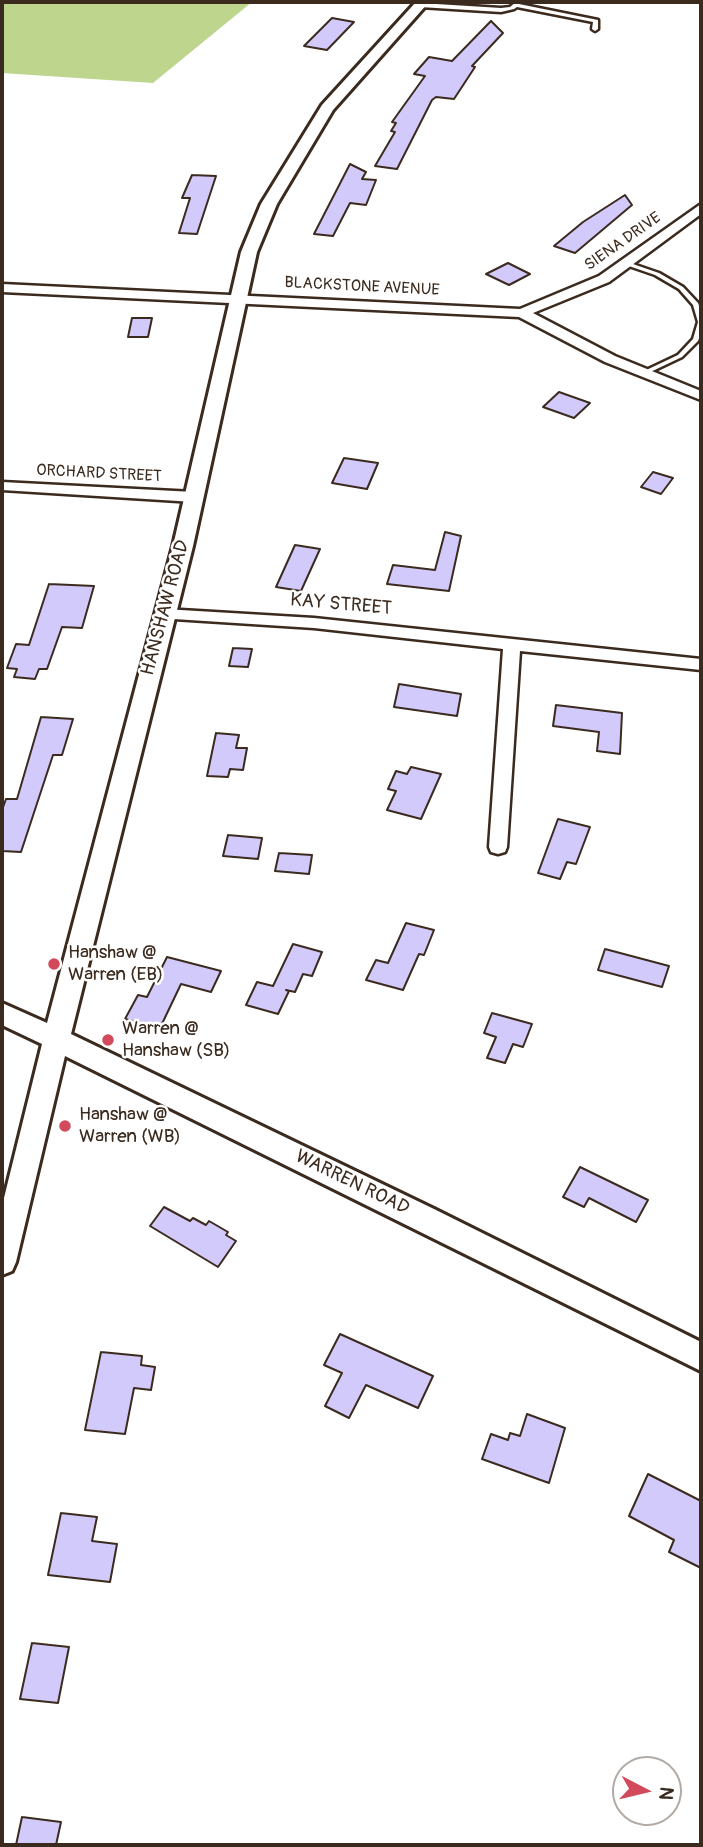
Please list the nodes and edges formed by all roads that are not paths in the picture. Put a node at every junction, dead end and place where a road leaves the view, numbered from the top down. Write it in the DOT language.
graph roads {
  1 [pos="422,3"];
  2 [pos="518,3"];
  3 [pos="595,29"];
  4 [pos="701,208"];
  5 [pos="628,264"];
  6 [pos="2,288"];
  7 [pos="237,298"];
  8 [pos="522,313"];
  9 [pos="642,374"];
  10 [pos="701,396"];
  11 [pos="2,486"];
  12 [pos="194,497"];
  13 [pos="164,614"];
  14 [pos="512,644"];
  15 [pos="701,665"];
  16 [pos="498,847"];
  17 [pos="2,1013"];
  18 [pos="58,1039"];
  19 [pos="2,1262"];
  20 [pos="701,1357"];
  1 -- 2 [label="lane"];
  1 -- 7 [label="street, HANSHAW ROAD"];
  2 -- 3 [label="lane"];
  4 -- 5 [label="street, SIENA DRIVE"];
  5 -- 8 [label="street, SIENA DRIVE"];
  5 -- 9 [label="lane"];
  6 -- 7 [label="street, BLACKSTONE AVENUE"];
  7 -- 8 [label="street, BLACKSTONE AVENUE"];
  7 -- 12 [label="street, HANSHAW ROAD"];
  8 -- 9 [label="street, BLACKSTONE AVENUE"];
  9 -- 10 [label="street, BLACKSTONE AVENUE"];
  11 -- 12 [label="street, ORCHARD STREET"];
  12 -- 13 [label="street, HANSHAW ROAD"];
  13 -- 14 [label="street, KAY STREET"];
  13 -- 18 [label="street, HANSHAW ROAD"];
  14 -- 15 [label="street, KAY STREET"];
  14 -- 16 [label="street"];
  17 -- 18 [label="street, WARREN ROAD"];
  18 -- 19 [label="street, HANSHAW ROAD"];
  18 -- 20 [label="street, WARREN ROAD"];
}
